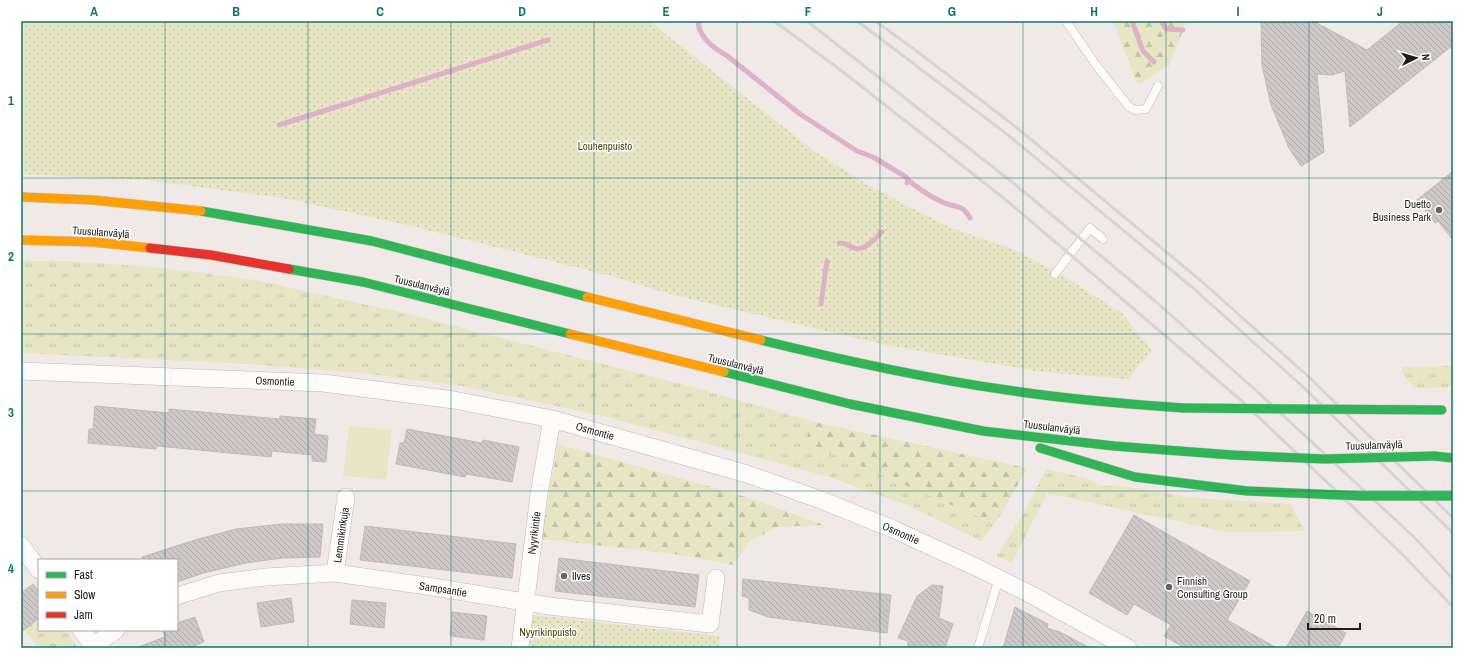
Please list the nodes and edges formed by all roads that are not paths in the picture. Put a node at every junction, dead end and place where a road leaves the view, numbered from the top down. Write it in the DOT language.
graph roads {
  1 [pos="1066,21"];
  2 [pos="1158,86"];
  3 [pos="21,197"];
  4 [pos="1103,239"];
  5 [pos="21,240"];
  6 [pos="1055,274"];
  7 [pos="21,372"];
  8 [pos="1453,409"];
  9 [pos="552,419"];
  10 [pos="983,431"];
  11 [pos="1453,454"];
  12 [pos="1434,456"];
  13 [pos="1453,458"];
  14 [pos="1453,496"];
  15 [pos="346,498"];
  16 [pos="21,545"];
  17 [pos="38,569"];
  18 [pos="335,573"];
  19 [pos="716,578"];
  20 [pos="999,578"];
  21 [pos="178,596"];
  22 [pos="526,602"];
  23 [pos="82,631"];
  24 [pos="115,631"];
  25 [pos="93,647"];
  26 [pos="520,648"];
  27 [pos="978,648"];
  28 [pos="1128,648"];
  1 -- 2 [label="lane"];
  3 -- 8 [label="highway, bridge"];
  4 -- 6 [label="lane"];
  5 -- 10 [label="highway, Tuusulanväylä"];
  7 -- 9 [label="street, Osmontie"];
  9 -- 20 [label="street, Osmontie"];
  9 -- 22 [label="street, Nyyrikintie"];
  10 -- 12 [label="highway, Tuusulanväylä, bridge"];
  10 -- 14 [label="highway, bridge"];
  11 -- 12 [label="highway, Tuusulanväylä"];
  12 -- 13 [label="highway"];
  15 -- 18 [label="street, Lemmikinkuja"];
  16 -- 17 [label="street"];
  18 -- 21 [label="street, Sampsantie"];
  18 -- 22 [label="street, Sampsantie"];
  19 -- 22 [label="street, Sampsantie"];
  20 -- 27 [label="lane"];
  20 -- 28 [label="street, Osmontie"];
  22 -- 26 [label="street, Nyyrikintie"];
  23 -- 25 [label="street"];
  24 -- 25 [label="street"];
}
